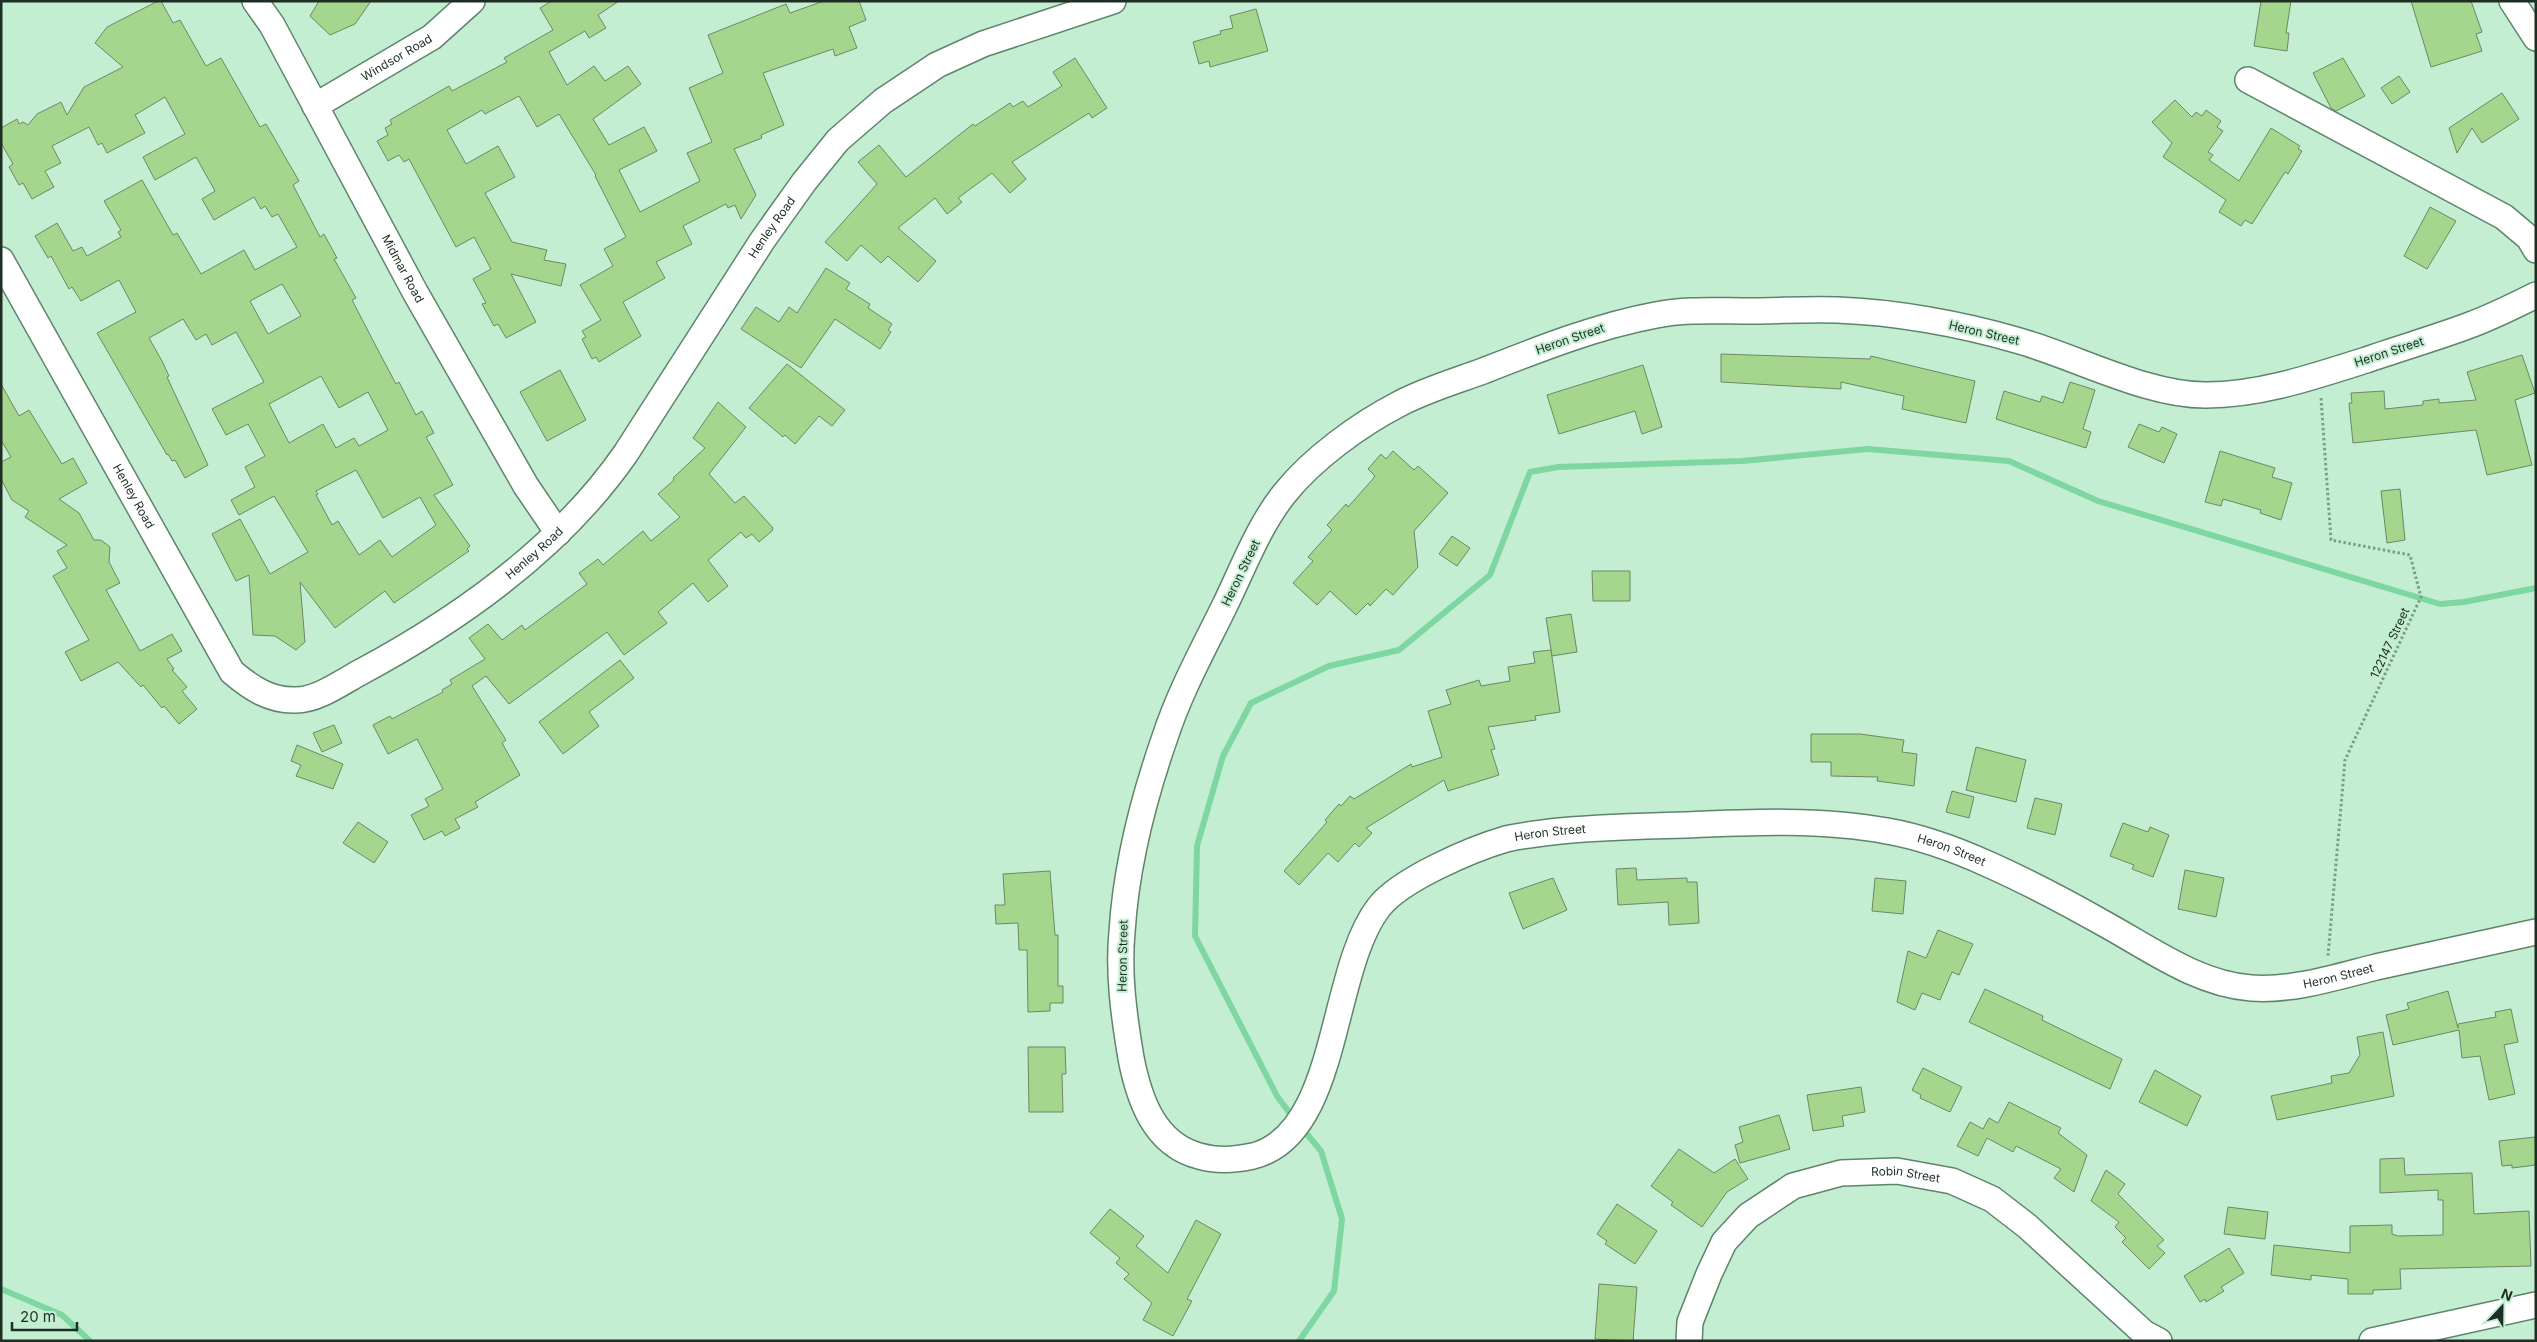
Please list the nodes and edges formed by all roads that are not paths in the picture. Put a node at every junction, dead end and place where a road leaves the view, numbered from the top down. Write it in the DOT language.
graph roads {
  1 [pos="255,1"];
  2 [pos="472,1"];
  3 [pos="1113,1"];
  4 [pos="2512,1"];
  5 [pos="2536,38"];
  6 [pos="2248,80"];
  7 [pos="315,106"];
  8 [pos="2536,250"];
  9 [pos="1,260"];
  10 [pos="2536,296"];
  11 [pos="558,533"];
  12 [pos="2536,932"];
  13 [pos="2536,1304"];
  14 [pos="1689,1341"];
  15 [pos="2159,1341"];
  16 [pos="2372,1341"];
  1 -- 7 [label="street, Midmar Road"];
  2 -- 7 [label="street, Windsor Road"];
  3 -- 11 [label="street, Henley Road"];
  4 -- 5 [label="street"];
  6 -- 8 [label="street"];
  7 -- 11 [label="street, Midmar Road"];
  9 -- 11 [label="street, Henley Road"];
  10 -- 12 [label="street, Heron Street"];
  13 -- 16 [label="street"];
  14 -- 15 [label="street, Robin Street"];
}
